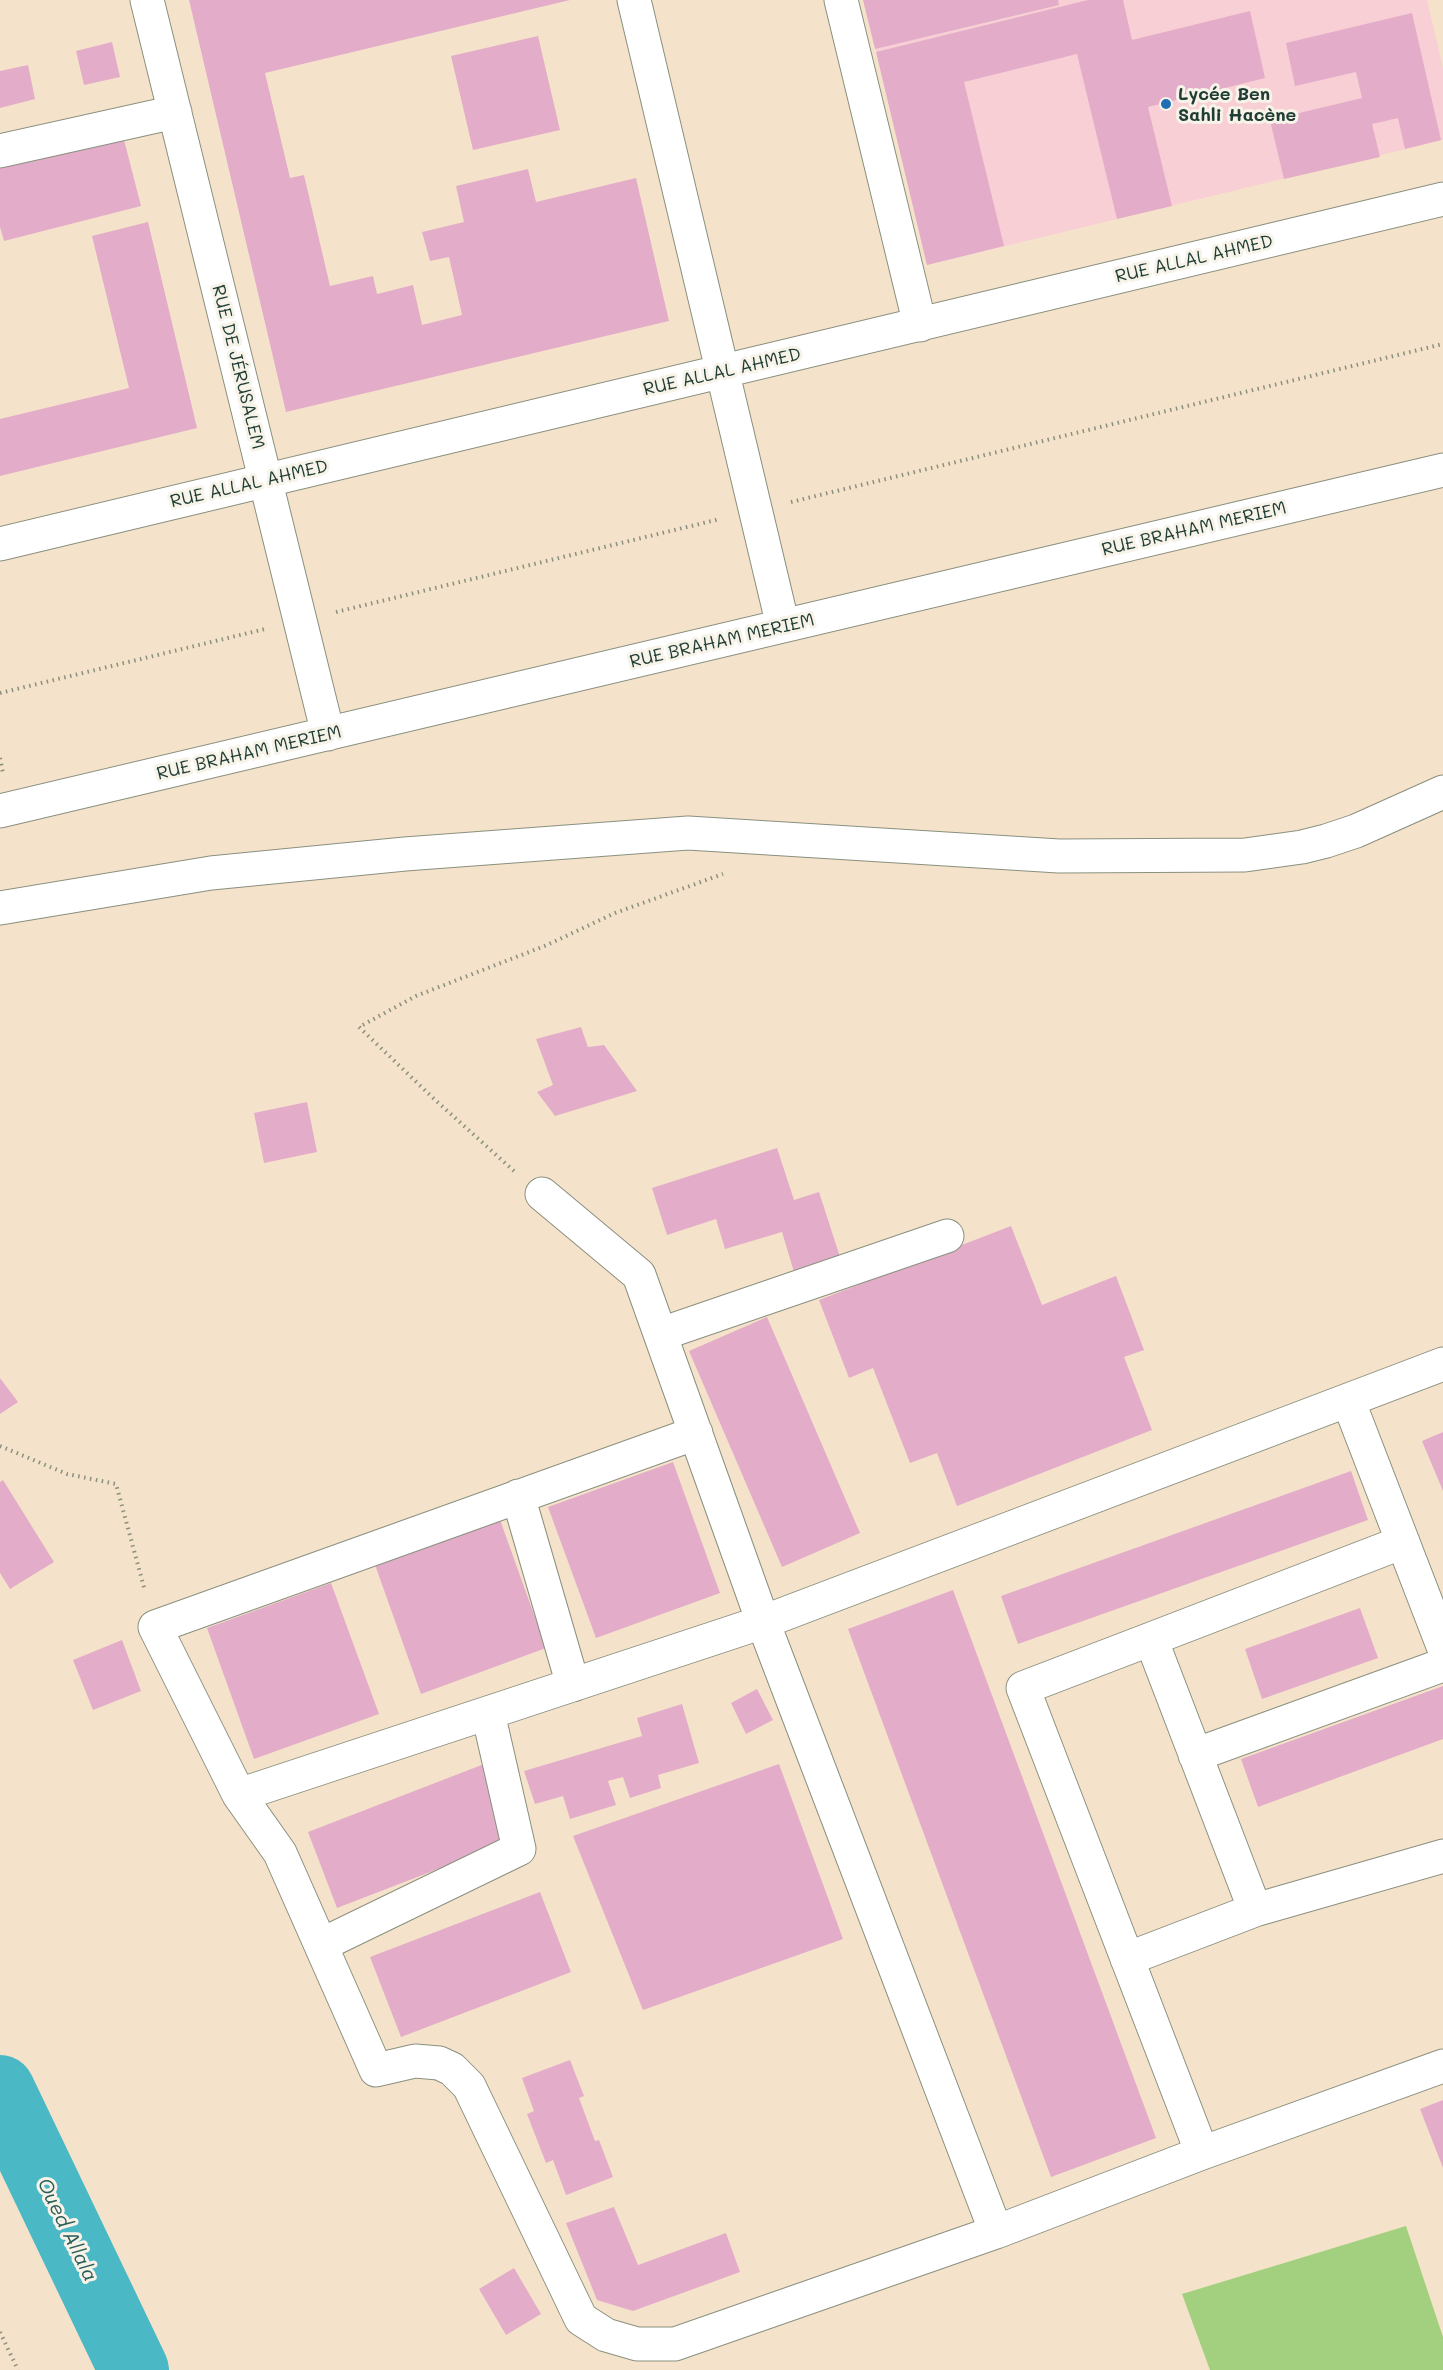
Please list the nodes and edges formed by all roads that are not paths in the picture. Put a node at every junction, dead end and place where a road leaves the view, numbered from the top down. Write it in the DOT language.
graph roads {
  1 [pos="147,0"];
  2 [pos="634,0"];
  3 [pos="841,0"];
  4 [pos="175,112"];
  5 [pos="0,151"];
  6 [pos="1443,199"];
  7 [pos="920,325"];
  8 [pos="722,372"];
  9 [pos="1443,470"];
  10 [pos="266,480"];
  11 [pos="0,544"];
  12 [pos="783,626"];
  13 [pos="328,734"];
  14 [pos="1443,792"];
  15 [pos="0,811"];
  16 [pos="0,908"];
  17 [pos="542,1194"];
  18 [pos="947,1236"];
  19 [pos="660,1334"];
  20 [pos="1443,1364"];
  21 [pos="1348,1400"];
  22 [pos="696,1433"];
  23 [pos="518,1496"];
  24 [pos="1403,1542"];
  25 [pos="763,1622"];
  26 [pos="1151,1639"];
  27 [pos="1443,1646"];
  28 [pos="1443,1665"];
  29 [pos="573,1685"];
  30 [pos="488,1713"];
  31 [pos="1195,1755"];
  32 [pos="239,1795"];
  33 [pos="1443,1856"];
  34 [pos="1255,1910"];
  35 [pos="321,1945"];
  36 [pos="1127,1959"];
  37 [pos="1443,2066"];
  38 [pos="1202,2153"];
  39 [pos="996,2232"];
  1 -- 4 [label="street, RUE DE JÉRUSALEM"];
  2 -- 8 [label="street"];
  3 -- 7 [label="street"];
  4 -- 5 [label="street"];
  4 -- 10 [label="street, RUE DE JÉRUSALEM"];
  6 -- 7 [label="street, RUE ALLAL AHMED"];
  7 -- 8 [label="street, RUE ALLAL AHMED"];
  8 -- 10 [label="street, RUE ALLAL AHMED"];
  8 -- 12 [label="street"];
  9 -- 12 [label="street, RUE BRAHAM MERIEM"];
  10 -- 11 [label="street, RUE ALLAL AHMED"];
  10 -- 13 [label="street, RUE DE JÉRUSALEM"];
  12 -- 13 [label="street, RUE BRAHAM MERIEM"];
  13 -- 15 [label="street, RUE BRAHAM MERIEM"];
  14 -- 16 [label="street"];
  17 -- 19 [label="street"];
  18 -- 19 [label="street"];
  19 -- 22 [label="street"];
  20 -- 21 [label="street"];
  21 -- 24 [label="street"];
  21 -- 25 [label="street"];
  22 -- 23 [label="street"];
  22 -- 25 [label="street"];
  23 -- 29 [label="street"];
  23 -- 32 [label="street"];
  24 -- 26 [label="street"];
  24 -- 27 [label="street"];
  25 -- 29 [label="street"];
  25 -- 39 [label="street"];
  26 -- 31 [label="street"];
  26 -- 36 [label="street"];
  28 -- 31 [label="street"];
  29 -- 30 [label="street"];
  30 -- 32 [label="street"];
  30 -- 35 [label="street"];
  31 -- 34 [label="street"];
  32 -- 35 [label="street"];
  33 -- 34 [label="street"];
  34 -- 36 [label="street"];
  35 -- 39 [label="street"];
  36 -- 38 [label="street"];
  37 -- 38 [label="street"];
  38 -- 39 [label="street"];
}
